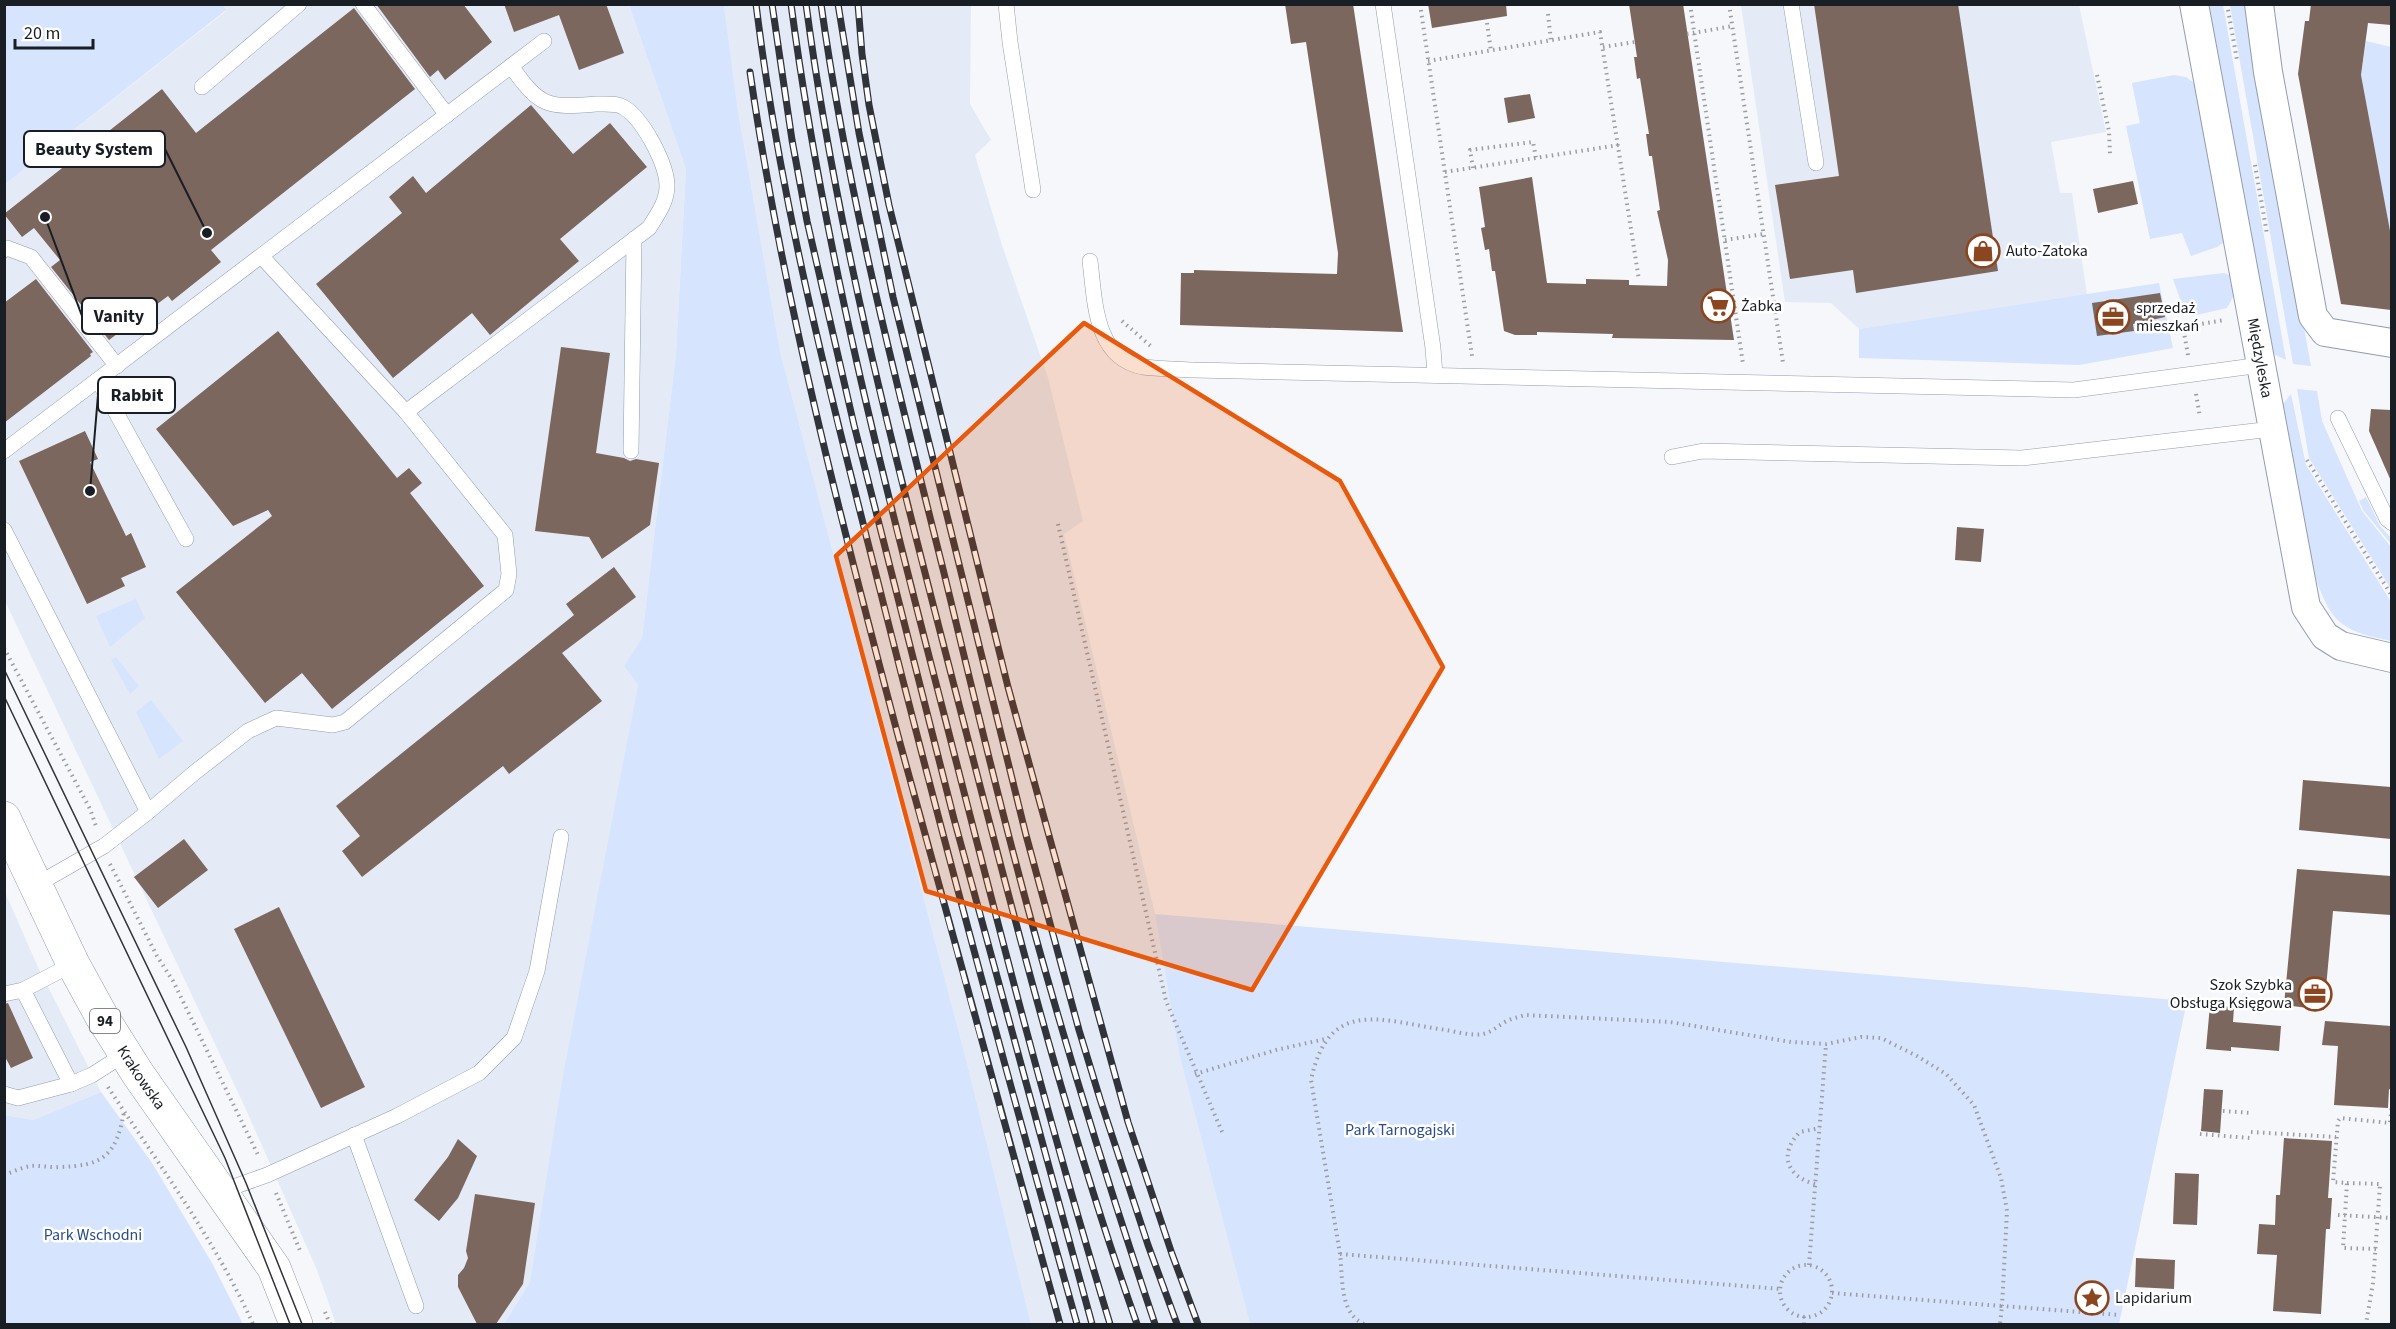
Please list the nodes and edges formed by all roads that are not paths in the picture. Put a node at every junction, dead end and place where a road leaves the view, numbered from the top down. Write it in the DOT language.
graph roads {
  1 [pos="299,4"];
  2 [pos="363,4"];
  3 [pos="1006,4"];
  4 [pos="1383,4"];
  5 [pos="1791,4"];
  6 [pos="2194,4"];
  7 [pos="2259,4"];
  8 [pos="544,41"];
  9 [pos="511,66"];
  10 [pos="202,87"];
  11 [pos="447,115"];
  12 [pos="1816,164"];
  13 [pos="1033,190"];
  14 [pos="634,239"];
  15 [pos="4,250"];
  16 [pos="261,257"];
  17 [pos="1090,261"];
  18 [pos="2391,343"];
  19 [pos="2261,365"];
  20 [pos="117,366"];
  21 [pos="1435,375"];
  22 [pos="98,380"];
  23 [pos="406,412"];
  24 [pos="2338,418"];
  25 [pos="2272,429"];
  26 [pos="4,451"];
  27 [pos="631,451"];
  28 [pos="1672,457"];
  29 [pos="2391,523"];
  30 [pos="4,530"];
  31 [pos="186,539"];
  32 [pos="2391,658"];
  33 [pos="148,812"];
  34 [pos="8,832"];
  35 [pos="561,837"];
  36 [pos="36,885"];
  37 [pos="73,964"];
  38 [pos="23,990"];
  39 [pos="4,994"];
  40 [pos="125,1054"];
  41 [pos="71,1084"];
  42 [pos="4,1094"];
  43 [pos="354,1135"];
  44 [pos="219,1192"];
  45 [pos="416,1306"];
  46 [pos="296,1324"];
  1 -- 10 [label="lane"];
  2 -- 11 [label="lane"];
  3 -- 13 [label="lane"];
  4 -- 21 [label="lane"];
  5 -- 12 [label="lane"];
  6 -- 19 [label="street, Międzyleska"];
  7 -- 18 [label="street"];
  8 -- 9 [label="lane"];
  9 -- 11 [label="lane"];
  9 -- 14 [label="lane"];
  11 -- 16 [label="lane"];
  14 -- 23 [label="lane"];
  14 -- 27 [label="lane"];
  15 -- 20 [label="lane"];
  16 -- 20 [label="lane"];
  16 -- 23 [label="lane"];
  17 -- 21 [label="lane"];
  19 -- 21 [label="lane"];
  19 -- 25 [label="street, Międzyleska"];
  20 -- 22 [label="lane"];
  22 -- 26 [label="lane"];
  22 -- 31 [label="lane"];
  23 -- 33 [label="lane"];
  24 -- 29 [label="lane"];
  25 -- 28 [label="lane"];
  25 -- 32 [label="street, Międzyleska"];
  30 -- 33 [label="lane"];
  33 -- 36 [label="lane"];
  34 -- 36 [label="main road, Krakowska / 94"];
  35 -- 43 [label="lane"];
  36 -- 37 [label="main road, Krakowska / 94"];
  37 -- 38 [label="lane"];
  37 -- 40 [label="main road, Krakowska / 94"];
  38 -- 39 [label="lane"];
  38 -- 41 [label="lane"];
  40 -- 41 [label="lane"];
  40 -- 44 [label="main road, Krakowska / 94"];
  41 -- 42 [label="lane"];
  43 -- 44 [label="lane"];
  43 -- 45 [label="lane"];
  44 -- 46 [label="main road, Krakowska / 94"];
}
